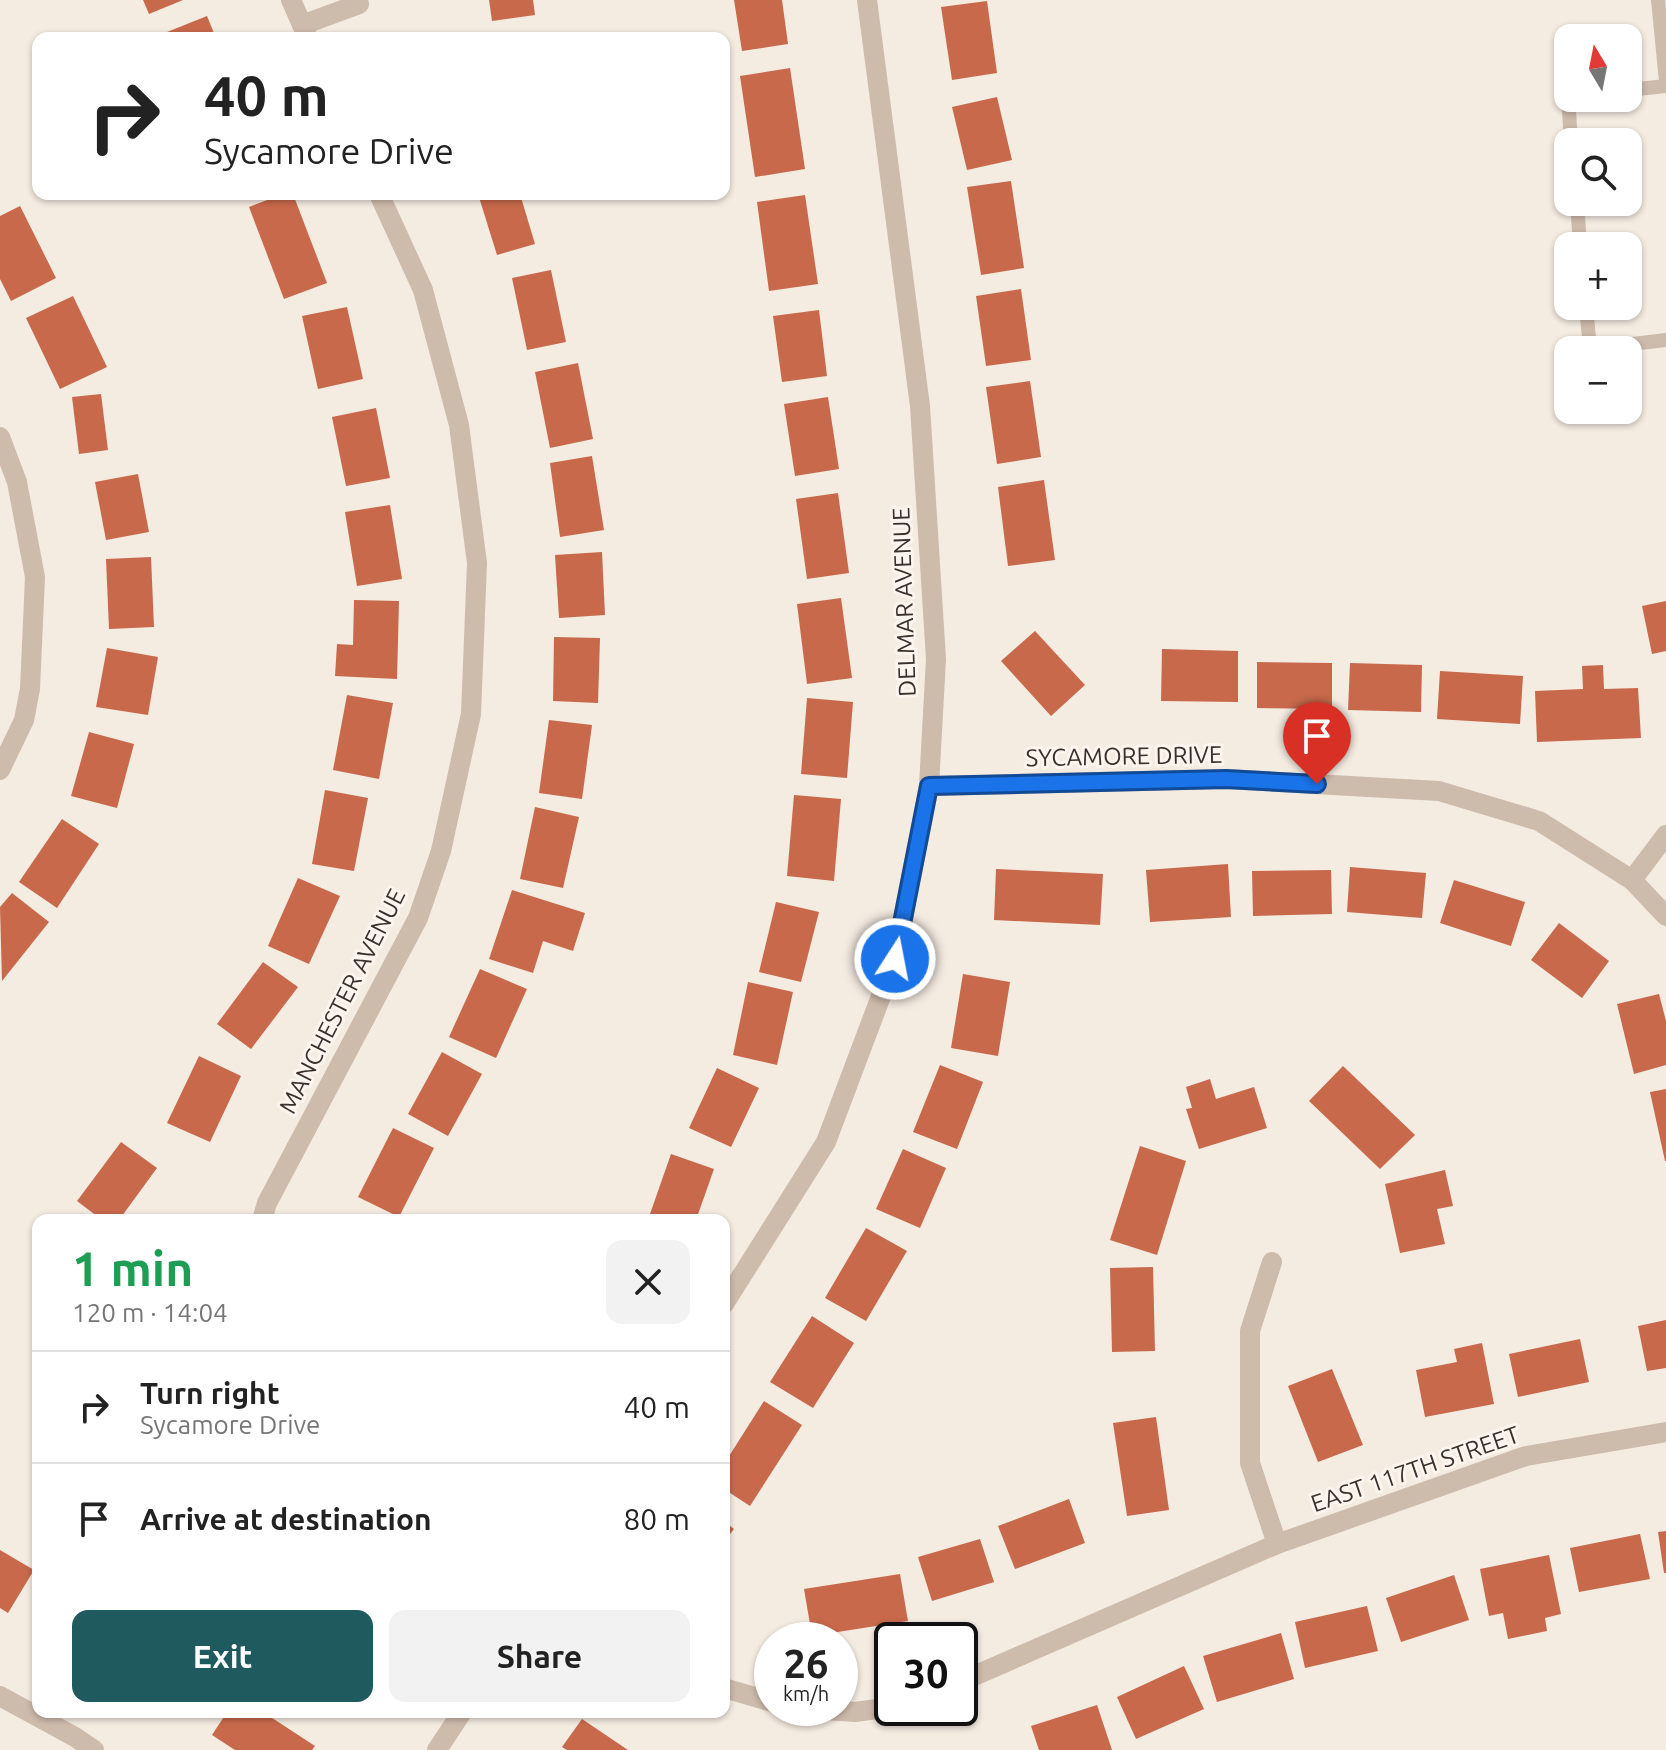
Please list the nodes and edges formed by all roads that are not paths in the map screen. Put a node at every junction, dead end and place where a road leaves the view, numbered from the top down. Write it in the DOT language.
graph roads {
  1 [pos="291,0"];
  2 [pos="867,0"];
  3 [pos="1658,0"];
  4 [pos="359,4"];
  5 [pos="305,32"];
  6 [pos="1666,83"];
  7 [pos="1642,87"];
  8 [pos="382,200"];
  9 [pos="1587,320"];
  10 [pos="1666,340"];
  11 [pos="0,437"];
  12 [pos="0,770"];
  13 [pos="929,786"];
  14 [pos="1666,835"];
  15 [pos="1632,880"];
  16 [pos="1666,916"];
  17 [pos="264,1214"];
  18 [pos="1272,1262"];
  19 [pos="730,1294"];
  20 [pos="1666,1432"];
  21 [pos="1277,1544"];
  22 [pos="978,1674"];
  23 [pos="730,1690"];
  24 [pos="0,1696"];
  25 [pos="754,1697"];
  26 [pos="32,1714"];
  27 [pos="38,1718"];
  28 [pos="458,1718"];
  29 [pos="94,1750"];
  30 [pos="437,1750"];
  1 -- 5 [label="street"];
  2 -- 13 [label="street, DELMAR AVENUE"];
  3 -- 6 [label="lane"];
  4 -- 5 [label="street"];
  6 -- 7 [label="lane"];
  8 -- 17 [label="street, MANCHESTER AVENUE"];
  9 -- 10 [label="lane"];
  11 -- 12 [label="street"];
  13 -- 15 [label="street, SYCAMORE DRIVE"];
  13 -- 19 [label="street, DELMAR AVENUE"];
  14 -- 15 [label="street"];
  15 -- 16 [label="street, SYCAMORE DRIVE"];
  18 -- 21 [label="street"];
  20 -- 21 [label="street, EAST 117TH STREET"];
  21 -- 22 [label="street, EAST 117TH STREET"];
  23 -- 25 [label="street"];
  24 -- 26 [label="street"];
  27 -- 29 [label="street"];
  28 -- 30 [label="street"];
}
